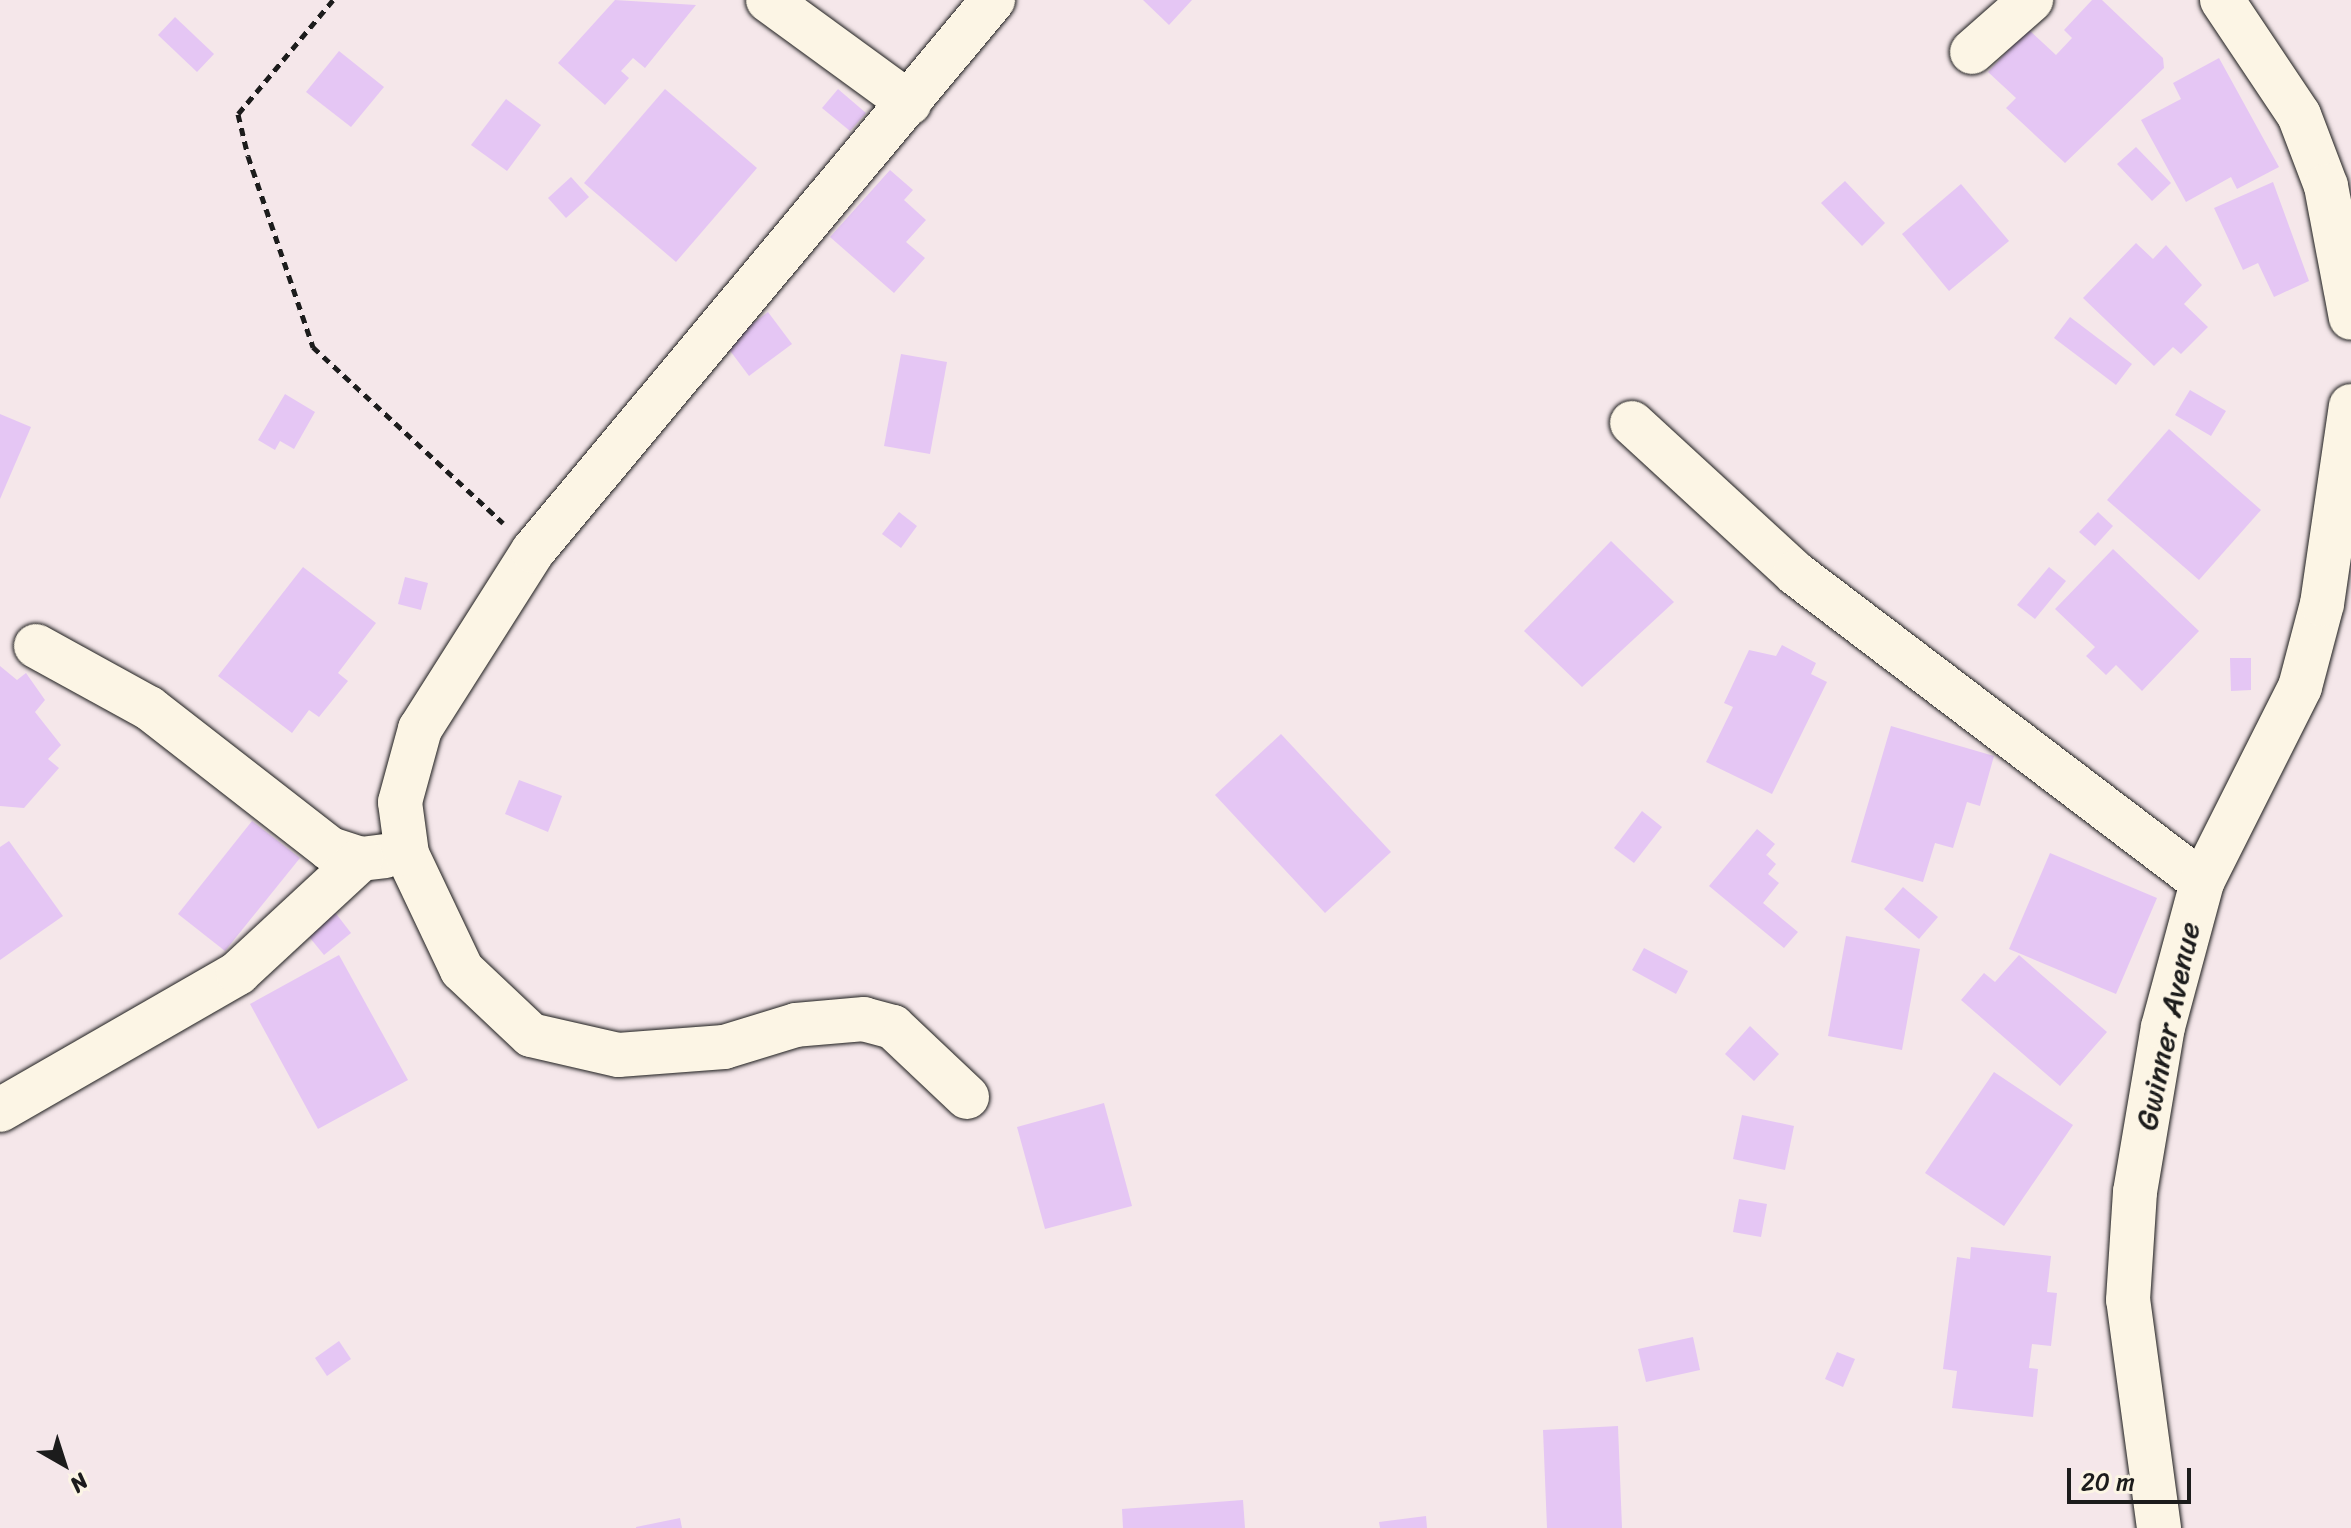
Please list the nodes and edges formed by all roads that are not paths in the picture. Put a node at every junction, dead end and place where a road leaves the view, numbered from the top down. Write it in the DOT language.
graph roads {
  1 [pos="768,0"];
  2 [pos="993,0"];
  3 [pos="2031,0"];
  4 [pos="2222,0"];
  5 [pos="1972,52"];
  6 [pos="909,103"];
  7 [pos="2351,318"];
  8 [pos="2351,406"];
  9 [pos="1632,423"];
  10 [pos="36,646"];
  11 [pos="407,854"];
  12 [pos="361,859"];
  13 [pos="2202,882"];
  14 [pos="967,1097"];
  15 [pos="0,1110"];
  16 [pos="2159,1528"];
  1 -- 6 [label="street"];
  2 -- 6 [label="street"];
  3 -- 5 [label="street"];
  4 -- 7 [label="street"];
  6 -- 11 [label="street"];
  8 -- 13 [label="street, Gwinner Avenue"];
  9 -- 13 [label="street"];
  10 -- 12 [label="street"];
  11 -- 12 [label="street"];
  11 -- 14 [label="street"];
  12 -- 15 [label="street"];
  13 -- 16 [label="street, Gwinner Avenue"];
}
